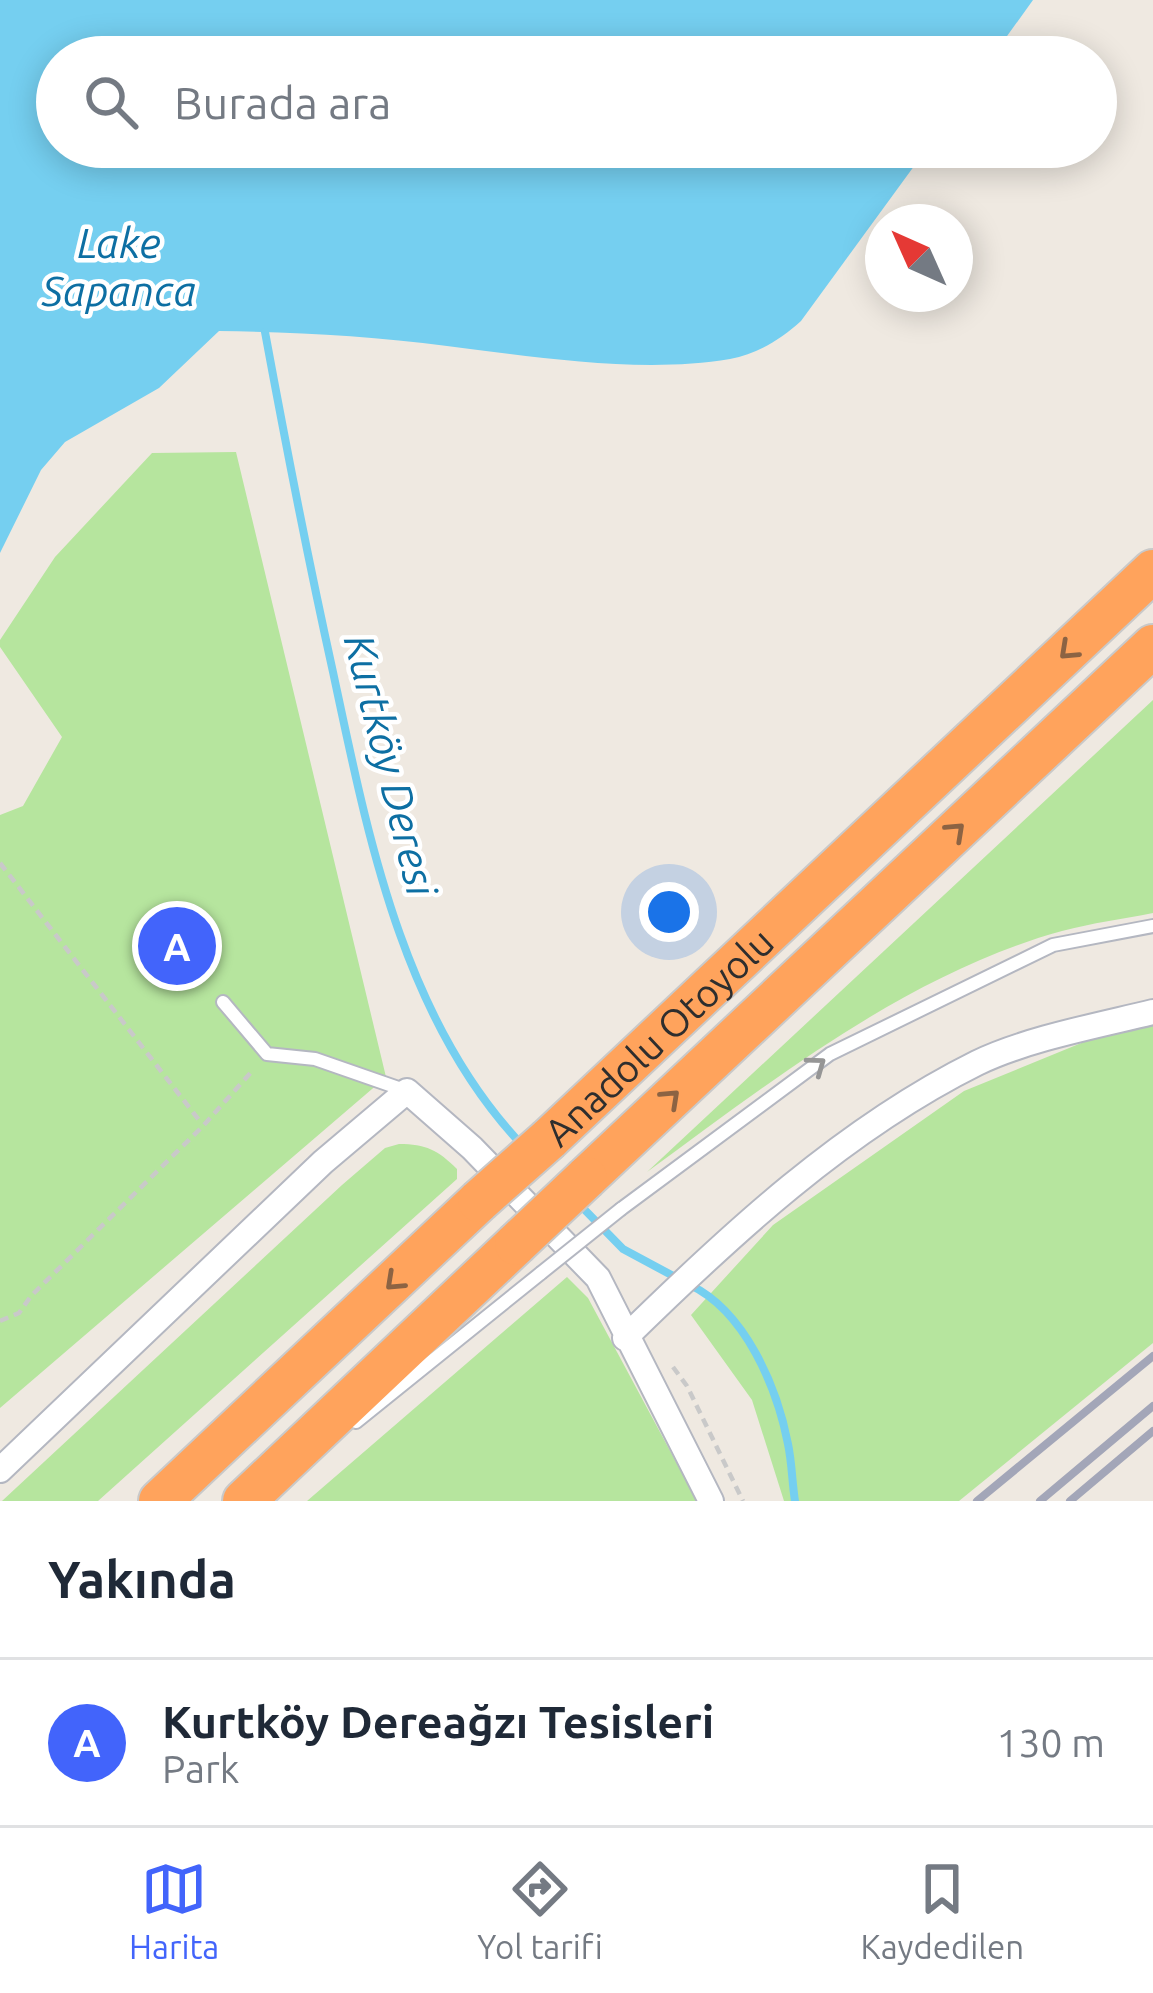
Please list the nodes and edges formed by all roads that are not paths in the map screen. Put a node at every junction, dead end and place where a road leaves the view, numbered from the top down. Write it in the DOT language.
graph roads {
  1 [pos="1153,568"];
  2 [pos="1153,646"];
  3 [pos="1153,926"];
  4 [pos="223,1003"];
  5 [pos="1153,1012"];
  6 [pos="407,1091"];
  7 [pos="528,1259"];
  8 [pos="626,1338"];
  9 [pos="0,1471"];
  10 [pos="160,1501"];
  11 [pos="246,1501"];
  12 [pos="711,1501"];
  1 -- 10 [label="highway, Anadolu Otoyolu, one-way, bridge"];
  7 -- 2 [label="highway, Anadolu Otoyolu, one-way, bridge"];
  7 -- 3 [label="lane, one-way, bridge"];
  4 -- 6 [label="lane"];
  5 -- 8 [label="street"];
  6 -- 8 [label="street"];
  6 -- 9 [label="street"];
  7 -- 11 [label="highway, Anadolu Otoyolu"];
  8 -- 12 [label="street"];
}
